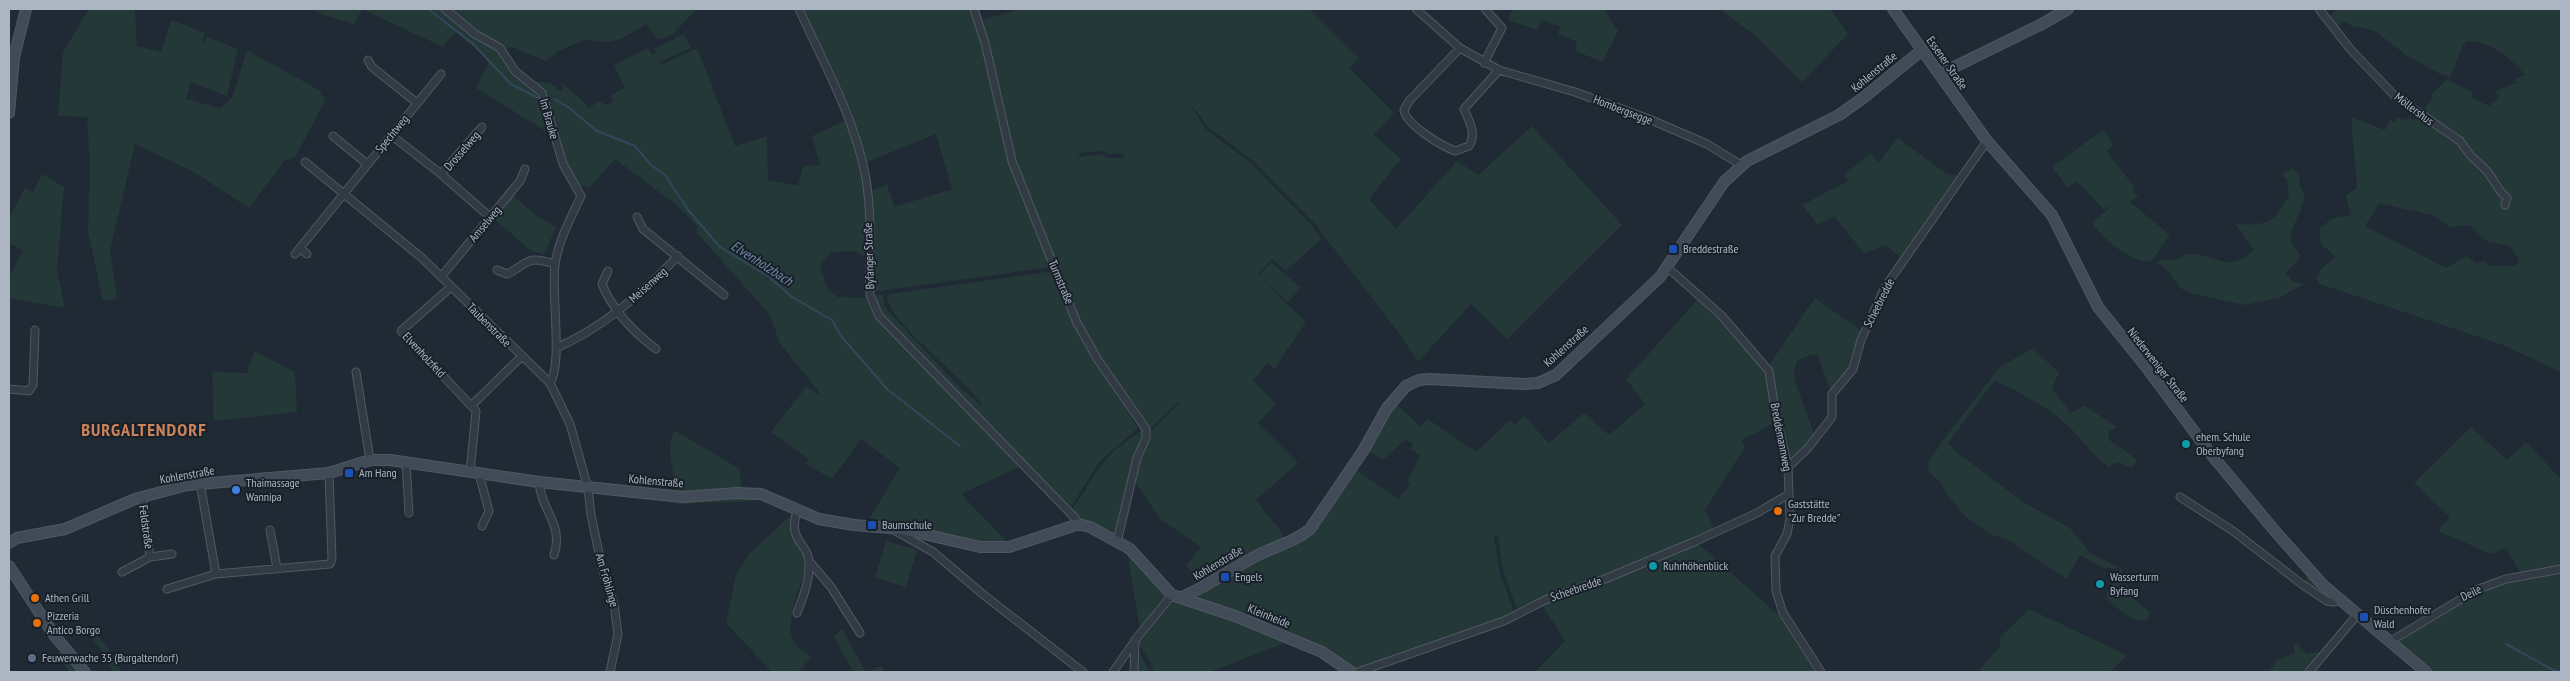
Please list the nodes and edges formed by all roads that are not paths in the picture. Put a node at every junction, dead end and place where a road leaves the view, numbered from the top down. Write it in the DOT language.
graph roads {
  1 [pos="26,9"];
  2 [pos="445,9"];
  3 [pos="799,9"];
  4 [pos="974,9"];
  5 [pos="1416,9"];
  6 [pos="1484,9"];
  7 [pos="1893,9"];
  8 [pos="2068,9"];
  9 [pos="2319,9"];
  10 [pos="1460,48"];
  11 [pos="1922,50"];
  12 [pos="368,60"];
  13 [pos="1484,63"];
  14 [pos="1499,70"];
  15 [pos="440,74"];
  16 [pos="1940,74"];
  17 [pos="417,103"];
  18 [pos="9,106"];
  19 [pos="482,127"];
  20 [pos="1979,131"];
  21 [pos="391,135"];
  22 [pos="333,136"];
  23 [pos="1987,141"];
  24 [pos="305,162"];
  25 [pos="367,164"];
  26 [pos="1741,165"];
  27 [pos="525,169"];
  28 [pos="442,174"];
  29 [pos="343,193"];
  30 [pos="2505,205"];
  31 [pos="490,217"];
  32 [pos="637,217"];
  33 [pos="307,254"];
  34 [pos="678,256"];
  35 [pos="555,264"];
  36 [pos="1668,268"];
  37 [pos="497,270"];
  38 [pos="608,271"];
  39 [pos="441,276"];
  40 [pos="451,287"];
  41 [pos="724,295"];
  42 [pos="617,311"];
  43 [pos="35,330"];
  44 [pos="556,348"];
  45 [pos="656,349"];
  46 [pos="521,357"];
  47 [pos="356,372"];
  48 [pos="550,383"];
  49 [pos="9,389"];
  50 [pos="474,408"];
  51 [pos="370,460"];
  52 [pos="406,462"];
  53 [pos="1788,467"];
  54 [pos="329,472"];
  55 [pos="474,473"];
  56 [pos="539,482"];
  57 [pos="200,484"];
  58 [pos="588,488"];
  59 [pos="1789,494"];
  60 [pos="142,497"];
  61 [pos="2180,497"];
  62 [pos="797,511"];
  63 [pos="409,512"];
  64 [pos="1079,524"];
  65 [pos="482,526"];
  66 [pos="892,528"];
  67 [pos="270,530"];
  68 [pos="11,540"];
  69 [pos="1117,542"];
  70 [pos="172,554"];
  71 [pos="554,555"];
  72 [pos="150,557"];
  73 [pos="810,561"];
  74 [pos="9,566"];
  75 [pos="277,568"];
  76 [pos="2561,568"];
  77 [pos="122,572"];
  78 [pos="216,574"];
  79 [pos="167,589"];
  80 [pos="1176,597"];
  81 [pos="2340,600"];
  82 [pos="796,613"];
  83 [pos="2357,615"];
  84 [pos="860,633"];
  85 [pos="1135,640"];
  86 [pos="2391,641"];
  87 [pos="86,672"];
  88 [pos="610,672"];
  89 [pos="1083,672"];
  90 [pos="1113,672"];
  91 [pos="1134,672"];
  92 [pos="1351,672"];
  93 [pos="1358,672"];
  94 [pos="1821,672"];
  95 [pos="2309,672"];
  96 [pos="2426,672"];
  1 -- 18 [label="street"];
  2 -- 35 [label="street, Im Brauke"];
  3 -- 64 [label="street, Byfanger Straße"];
  4 -- 69 [label="street, Turmstraße"];
  5 -- 10 [label="street, Hombergsegge"];
  6 -- 13 [label="street"];
  7 -- 11 [label="street, Essener Straße"];
  8 -- 16 [label="street"];
  9 -- 30 [label="street, Möllershus"];
  10 -- 13 [label="street, Hombergsegge"];
  10 -- 14 [label="street"];
  11 -- 16 [label="street, Essener Straße"];
  11 -- 26 [label="street, Kohlenstraße"];
  12 -- 17 [label="street, Spechtweg"];
  13 -- 14 [label="street, Hombergsegge"];
  14 -- 26 [label="street, Hombergsegge"];
  15 -- 17 [label="street, Spechtweg"];
  16 -- 20 [label="street, Essener Straße"];
  17 -- 21 [label="street, Spechtweg"];
  19 -- 28 [label="street, Drosselweg"];
  20 -- 23 [label="street, Niederweniger Straße"];
  21 -- 25 [label="street, Spechtweg"];
  21 -- 28 [label="street, Drosselweg"];
  22 -- 25 [label="street, Spechtweg"];
  23 -- 53 [label="street, Scheebredde"];
  23 -- 81 [label="street, Niederweniger Straße"];
  24 -- 29 [label="street, Taubenstraße"];
  25 -- 29 [label="street, Spechtweg"];
  26 -- 36 [label="street, Kohlenstraße"];
  27 -- 31 [label="street, Amselweg"];
  28 -- 31 [label="street, Drosselweg"];
  29 -- 33 [label="street"];
  29 -- 39 [label="street, Taubenstraße"];
  31 -- 39 [label="street, Amselweg"];
  32 -- 34 [label="street, Meisenweg"];
  34 -- 41 [label="street, Meisenweg"];
  34 -- 42 [label="street, Meisenweg"];
  35 -- 37 [label="street"];
  35 -- 44 [label="street, Im Brauke"];
  36 -- 53 [label="street, Breddemannweg"];
  36 -- 80 [label="street, Kohlenstraße"];
  38 -- 42 [label="street, Meisenweg"];
  39 -- 40 [label="street, Taubenstraße"];
  40 -- 46 [label="street, Taubenstraße"];
  40 -- 50 [label="street, Elvenholzfeld"];
  42 -- 44 [label="street, Meisenweg"];
  42 -- 45 [label="street, Meisenweg"];
  43 -- 49 [label="street"];
  44 -- 48 [label="street, Im Brauke"];
  46 -- 48 [label="street, Taubenstraße"];
  46 -- 50 [label="street"];
  47 -- 51 [label="street"];
  48 -- 58 [label="street, Taubenstraße"];
  50 -- 55 [label="street"];
  51 -- 52 [label="street, Kohlenstraße"];
  51 -- 54 [label="street, Kohlenstraße"];
  52 -- 55 [label="street, Kohlenstraße"];
  52 -- 63 [label="street"];
  53 -- 59 [label="street, Breddemannweg"];
  54 -- 57 [label="street, Kohlenstraße"];
  54 -- 75 [label="street"];
  55 -- 56 [label="street, Kohlenstraße"];
  55 -- 65 [label="street"];
  56 -- 58 [label="street, Kohlenstraße"];
  56 -- 71 [label="street"];
  57 -- 60 [label="street, Kohlenstraße"];
  57 -- 78 [label="street"];
  58 -- 62 [label="street, Kohlenstraße"];
  58 -- 88 [label="street, Am Fröhlinge"];
  59 -- 93 [label="street, Scheebredde"];
  59 -- 94 [label="street, Breddemannweg"];
  60 -- 68 [label="street, Kohlenstraße"];
  60 -- 72 [label="street, Feldstraße"];
  61 -- 81 [label="street, Niederweniger Straße"];
  62 -- 66 [label="street, Kohlenstraße"];
  62 -- 73 [label="street"];
  64 -- 66 [label="street, Kohlenstraße"];
  64 -- 69 [label="street"];
  66 -- 89 [label="street, Kohlenstraße"];
  67 -- 75 [label="street"];
  69 -- 80 [label="street"];
  70 -- 72 [label="street, Feldstraße"];
  72 -- 77 [label="street, Feldstraße"];
  73 -- 82 [label="street"];
  73 -- 84 [label="street"];
  74 -- 87 [label="street"];
  75 -- 78 [label="street"];
  76 -- 86 [label="street, Deile"];
  78 -- 79 [label="street"];
  80 -- 85 [label="street"];
  80 -- 92 [label="street, Kleinheide"];
  81 -- 83 [label="street, Niederweniger Straße"];
  83 -- 86 [label="street, Niederweniger Straße"];
  83 -- 95 [label="street"];
  85 -- 90 [label="street"];
  85 -- 91 [label="street"];
  86 -- 96 [label="street, Niederweniger Straße"];
}
